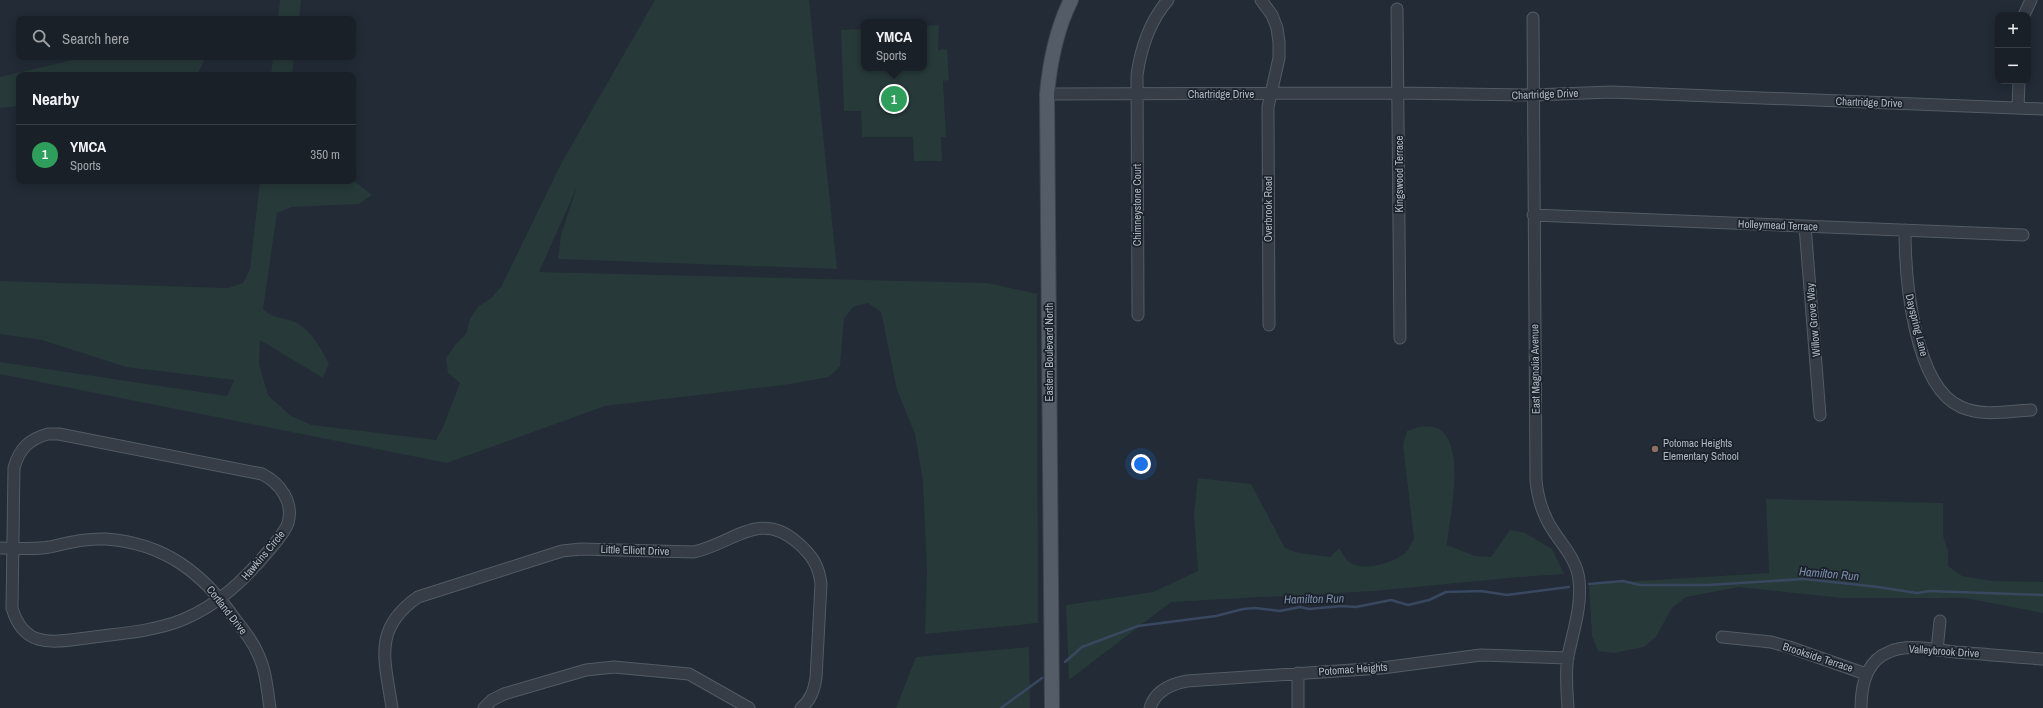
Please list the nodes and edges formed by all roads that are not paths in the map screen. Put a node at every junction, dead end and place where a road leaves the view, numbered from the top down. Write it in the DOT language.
graph roads {
  1 [pos="1071,0"];
  2 [pos="1168,0"];
  3 [pos="1261,0"];
  4 [pos="2031,0"];
  5 [pos="1397,9"];
  6 [pos="2025,12"];
  7 [pos="1533,18"];
  8 [pos="2019,84"];
  9 [pos="1047,94"];
  10 [pos="1270,94"];
  11 [pos="1399,94"];
  12 [pos="1137,95"];
  13 [pos="1533,95"];
  14 [pos="2018,108"];
  15 [pos="2043,109"];
  16 [pos="1533,215"];
  17 [pos="1805,226"];
  18 [pos="1905,230"];
  19 [pos="2023,235"];
  20 [pos="1138,315"];
  21 [pos="1268,325"];
  22 [pos="1400,338"];
  23 [pos="2031,410"];
  24 [pos="1820,415"];
  25 [pos="0,548"];
  26 [pos="12,548"];
  27 [pos="221,598"];
  28 [pos="1940,621"];
  29 [pos="1722,637"];
  30 [pos="1937,650"];
  31 [pos="1568,658"];
  32 [pos="2043,659"];
  33 [pos="1298,673"];
  34 [pos="1866,674"];
  35 [pos="270,708"];
  36 [pos="392,708"];
  37 [pos="484,708"];
  38 [pos="749,708"];
  39 [pos="801,708"];
  40 [pos="1052,708"];
  41 [pos="1150,708"];
  42 [pos="1298,708"];
  43 [pos="1568,708"];
  44 [pos="1861,708"];
  1 -- 9 [label="main road, Eastern Boulevard North"];
  2 -- 12 [label="street, Chimneystone Court"];
  3 -- 10 [label="street, Overbrook Road"];
  4 -- 6 [label="street"];
  5 -- 11 [label="street, Kingswood Terrace"];
  7 -- 13 [label="street, East Magnolia Avenue"];
  8 -- 14 [label="street"];
  9 -- 12 [label="street, Chartridge Drive"];
  9 -- 40 [label="main road, Eastern Boulevard North"];
  10 -- 11 [label="street, Chartridge Drive"];
  10 -- 12 [label="street, Chartridge Drive"];
  10 -- 21 [label="street, Overbrook Road"];
  11 -- 13 [label="street, Chartridge Drive"];
  11 -- 22 [label="street, Kingswood Terrace"];
  12 -- 20 [label="street, Chimneystone Court"];
  13 -- 14 [label="street, Chartridge Drive"];
  13 -- 16 [label="street, East Magnolia Avenue"];
  14 -- 15 [label="street, Chartridge Drive"];
  16 -- 17 [label="street, Holleymead Terrace"];
  16 -- 31 [label="street, East Magnolia Avenue"];
  17 -- 18 [label="street, Holleymead Terrace"];
  17 -- 24 [label="street, Willow Grove Way"];
  18 -- 19 [label="street, Holleymead Terrace"];
  18 -- 23 [label="street, Dayspring Lane"];
  25 -- 26 [label="street, Cortland Drive"];
  26 -- 27 [label="street, Cortland Drive"];
  26 -- 27 [label="street, Hawkins Circle"];
  26 -- 27 [label="street, Hawkins Circle"];
  27 -- 35 [label="street, Cortland Drive"];
  28 -- 30 [label="street"];
  29 -- 34 [label="street, Brookside Terrace"];
  30 -- 32 [label="street, Valleybrook Drive"];
  30 -- 34 [label="street, Valleybrook Drive"];
  31 -- 33 [label="street, Potomac Heights"];
  31 -- 43 [label="street, East Magnolia Avenue"];
  33 -- 41 [label="street, Potomac Heights"];
  33 -- 42 [label="street"];
  34 -- 44 [label="street, Valleybrook Drive"];
  36 -- 39 [label="street, Little Elliott Drive"];
  37 -- 38 [label="street"];
}
